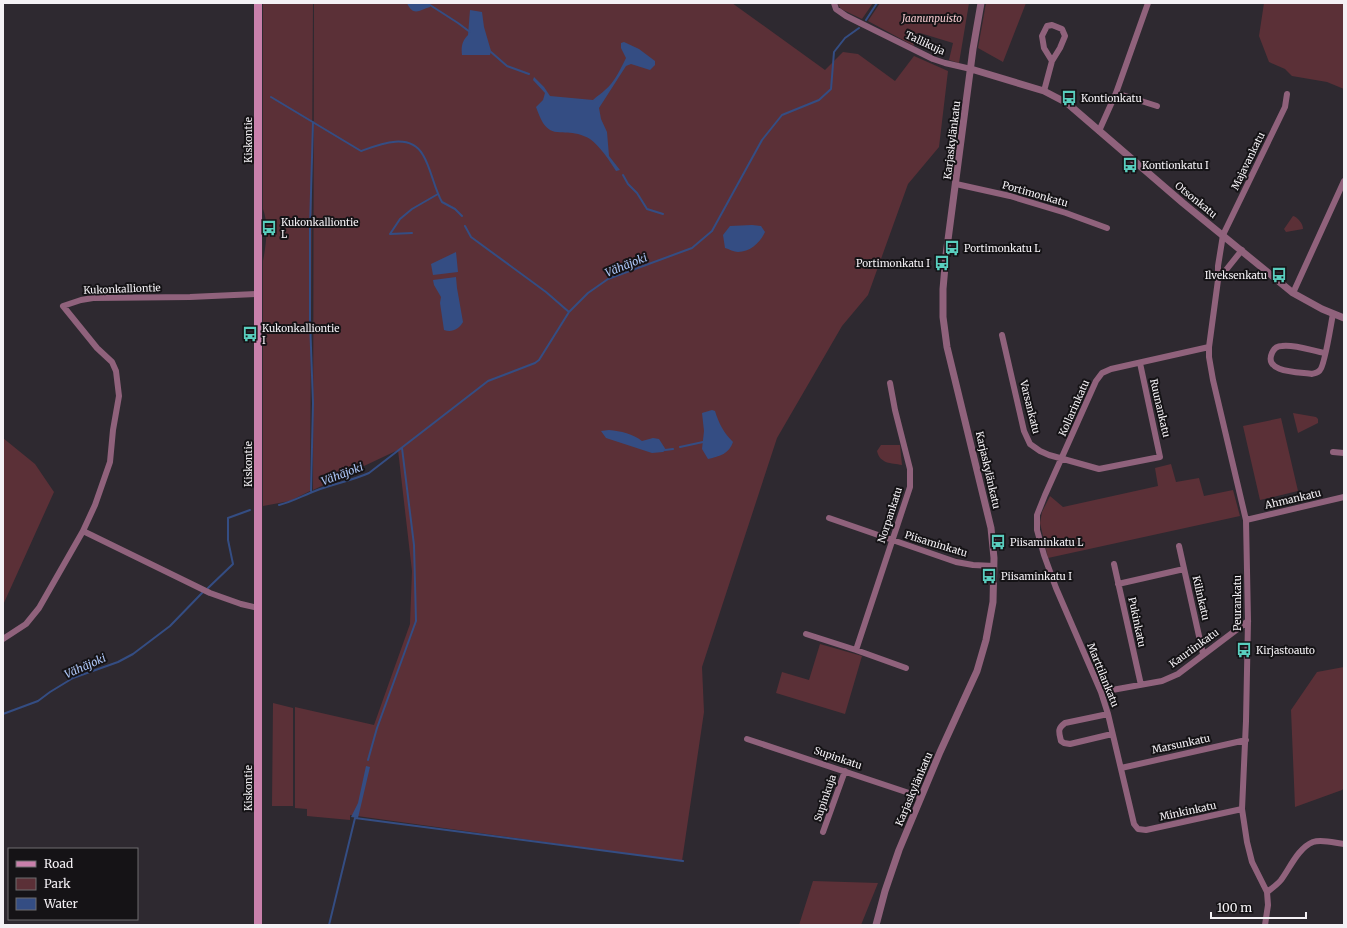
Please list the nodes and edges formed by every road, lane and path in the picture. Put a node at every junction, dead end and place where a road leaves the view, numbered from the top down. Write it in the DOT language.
graph roads {
  1 [pos="258,3"];
  2 [pos="834,3"];
  3 [pos="981,3"];
  4 [pos="1148,3"];
  5 [pos="1052,61"];
  6 [pos="971,68"];
  7 [pos="1044,91"];
  8 [pos="1116,93"];
  9 [pos="1287,94"];
  10 [pos="1157,106"];
  11 [pos="1099,131"];
  12 [pos="1344,181"];
  13 [pos="956,184"];
  14 [pos="1107,228"];
  15 [pos="1223,235"];
  16 [pos="1242,250"];
  17 [pos="1218,280"];
  18 [pos="1293,293"];
  19 [pos="258,294"];
  20 [pos="1333,314"];
  21 [pos="1344,318"];
  22 [pos="1002,335"];
  23 [pos="1209,347"];
  24 [pos="1325,353"];
  25 [pos="1140,363"];
  26 [pos="890,383"];
  27 [pos="1333,452"];
  28 [pos="1344,453"];
  29 [pos="1160,457"];
  30 [pos="1062,458"];
  31 [pos="1344,497"];
  32 [pos="829,518"];
  33 [pos="1246,520"];
  34 [pos="84,531"];
  35 [pos="892,541"];
  36 [pos="1179,546"];
  37 [pos="1044,555"];
  38 [pos="1114,564"];
  39 [pos="994,566"];
  40 [pos="1184,569"];
  41 [pos="1118,584"];
  42 [pos="258,608"];
  43 [pos="1248,621"];
  44 [pos="806,634"];
  45 [pos="3,639"];
  46 [pos="856,650"];
  47 [pos="1203,654"];
  48 [pos="906,668"];
  49 [pos="1141,685"];
  50 [pos="1101,692"];
  51 [pos="1108,714"];
  52 [pos="1112,734"];
  53 [pos="748,739"];
  54 [pos="1246,740"];
  55 [pos="1121,768"];
  56 [pos="845,772"];
  57 [pos="922,797"];
  58 [pos="1242,810"];
  59 [pos="1138,829"];
  60 [pos="823,832"];
  61 [pos="1344,844"];
  62 [pos="1267,892"];
  63 [pos="258,925"];
  64 [pos="876,925"];
  65 [pos="1265,925"];
  1 -- 19 [label="main road, Kiskontie"];
  2 -- 6 [label="street, Tallikuja"];
  3 -- 6 [label="street, Karjaskylänkatu"];
  4 -- 8 [label="street"];
  5 -- 5 [label="street"];
  5 -- 7 [label="street"];
  6 -- 7 [label="street, Otsonkatu"];
  6 -- 13 [label="street, Karjaskylänkatu"];
  7 -- 11 [label="street, Otsonkatu"];
  8 -- 10 [label="street"];
  8 -- 11 [label="street"];
  9 -- 15 [label="street, Majavankatu"];
  11 -- 15 [label="street, Otsonkatu"];
  12 -- 18 [label="street"];
  13 -- 14 [label="street, Portimonkatu"];
  13 -- 39 [label="street, Karjaskylänkatu"];
  15 -- 16 [label="street, Otsonkatu"];
  15 -- 17 [label="street, Peurankatu"];
  16 -- 17 [label="street"];
  16 -- 18 [label="street, Otsonkatu"];
  17 -- 23 [label="street, Peurankatu"];
  18 -- 20 [label="street, Otsonkatu"];
  19 -- 34 [label="street, Kukonkalliontie"];
  19 -- 42 [label="main road, Kiskontie"];
  20 -- 21 [label="street, Otsonkatu"];
  20 -- 24 [label="street"];
  22 -- 30 [label="street, Varsankatu"];
  23 -- 25 [label="street, Kollarinkatu"];
  23 -- 33 [label="street, Peurankatu"];
  24 -- 24 [label="street"];
  25 -- 29 [label="street, Ruunankatu"];
  25 -- 30 [label="street, Kollarinkatu"];
  26 -- 35 [label="street, Norpankatu"];
  27 -- 28 [label="street"];
  29 -- 30 [label="street, Varsankatu"];
  30 -- 37 [label="street, Kollarinkatu"];
  31 -- 33 [label="street, Ahmankatu"];
  32 -- 35 [label="street, Piisaminkatu"];
  33 -- 43 [label="street, Peurankatu"];
  34 -- 42 [label="street"];
  34 -- 45 [label="street, Kukonkalliontie"];
  35 -- 39 [label="street, Piisaminkatu"];
  35 -- 46 [label="street, Norpankatu"];
  36 -- 40 [label="street, Kilinkatu"];
  37 -- 50 [label="street, Marttilankatu"];
  38 -- 41 [label="street, Pukinkatu"];
  39 -- 57 [label="street, Karjaskylänkatu"];
  40 -- 41 [label="street, Kilinkatu"];
  40 -- 47 [label="street, Kilinkatu"];
  41 -- 49 [label="street, Pukinkatu"];
  42 -- 63 [label="main road, Kiskontie"];
  43 -- 47 [label="street, Kauriinkatu"];
  43 -- 54 [label="street, Peurankatu"];
  44 -- 46 [label="street"];
  46 -- 48 [label="street"];
  47 -- 49 [label="street, Kauriinkatu"];
  49 -- 50 [label="street, Kauriinkatu"];
  50 -- 51 [label="street, Marttilankatu"];
  51 -- 52 [label="street, Marttilankatu"];
  51 -- 52 [label="street"];
  52 -- 55 [label="street, Marttilankatu"];
  53 -- 56 [label="street, Supinkatu"];
  54 -- 55 [label="street, Marsunkatu"];
  54 -- 58 [label="street, Peurankatu"];
  55 -- 59 [label="street, Marttilankatu"];
  56 -- 57 [label="street, Supinkatu"];
  56 -- 60 [label="street, Supinkuja"];
  57 -- 64 [label="street, Karjaskylänkatu"];
  58 -- 59 [label="street, Minkinkatu"];
  58 -- 62 [label="street, Peurankatu"];
  61 -- 62 [label="street"];
  62 -- 65 [label="street, Peurankatu"];
}
